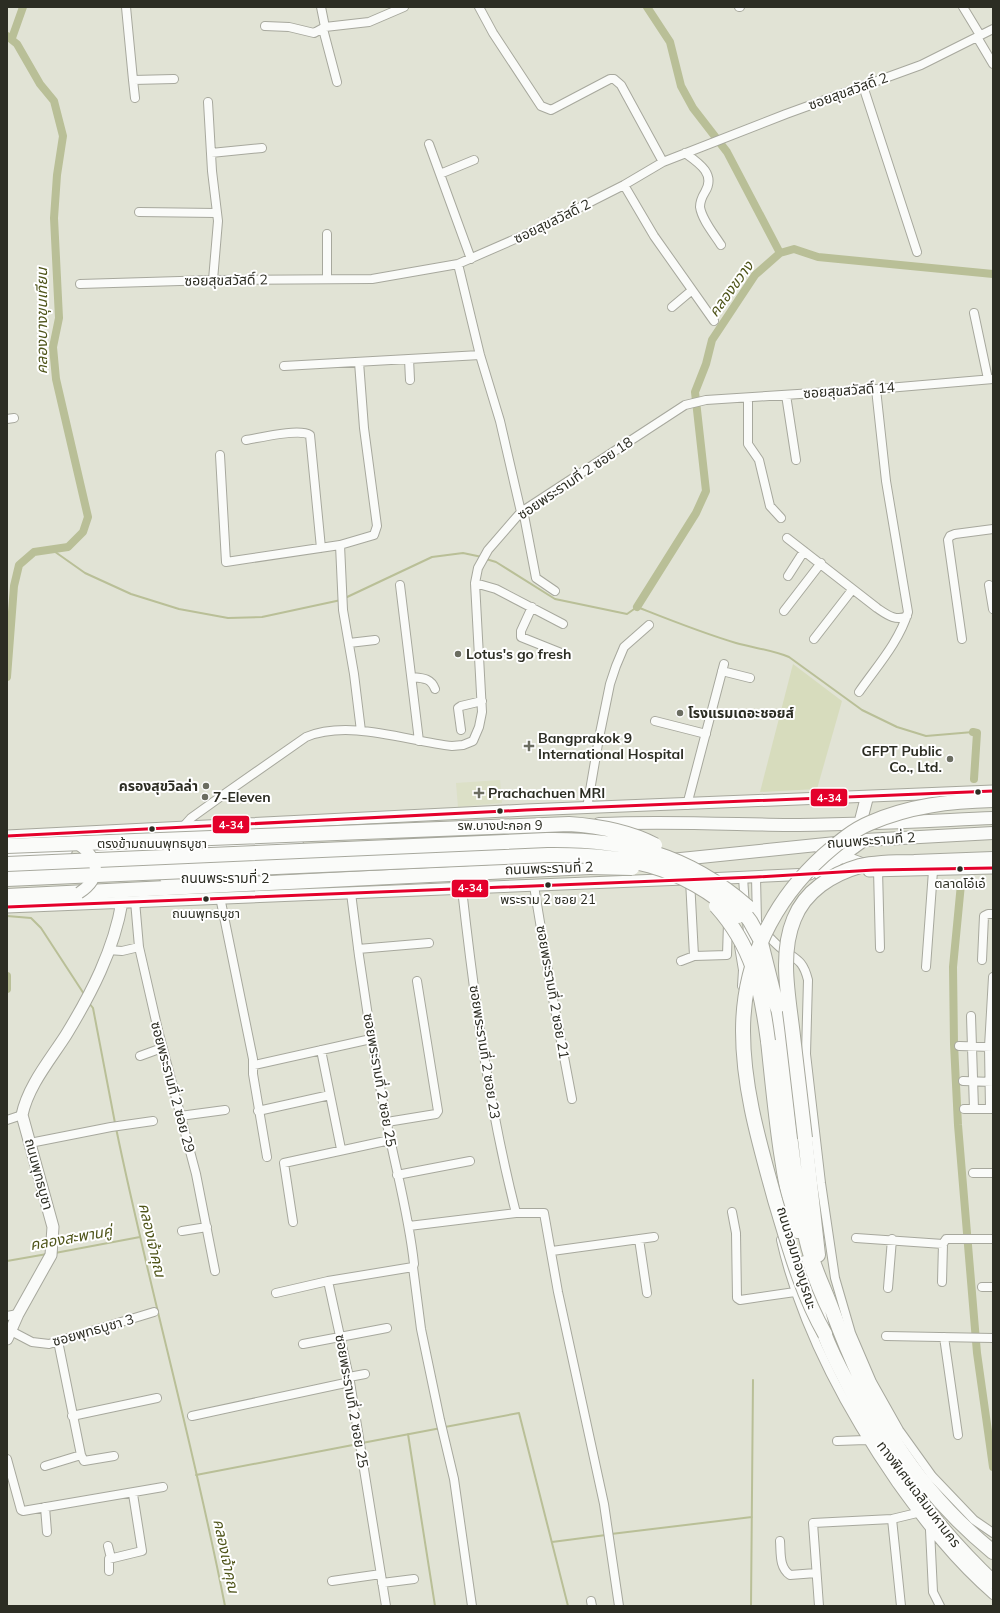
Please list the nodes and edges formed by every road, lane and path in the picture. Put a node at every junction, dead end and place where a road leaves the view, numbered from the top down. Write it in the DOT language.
graph roads {
  1 [pos="126,7"];
  2 [pos="321,7"];
  3 [pos="404,7"];
  4 [pos="479,7"];
  5 [pos="963,7"];
  6 [pos="265,26"];
  7 [pos="324,28"];
  8 [pos="993,29"];
  9 [pos="979,36"];
  10 [pos="993,64"];
  11 [pos="174,79"];
  12 [pos="133,80"];
  13 [pos="337,82"];
  14 [pos="863,86"];
  15 [pos="135,98"];
  16 [pos="208,102"];
  17 [pos="429,144"];
  18 [pos="262,148"];
  19 [pos="211,153"];
  20 [pos="686,153"];
  21 [pos="474,160"];
  22 [pos="663,162"];
  23 [pos="440,174"];
  24 [pos="624,185"];
  25 [pos="139,212"];
  26 [pos="216,213"];
  27 [pos="327,234"];
  28 [pos="721,245"];
  29 [pos="918,252"];
  30 [pos="471,259"];
  31 [pos="458,264"];
  32 [pos="327,279"];
  33 [pos="213,280"];
  34 [pos="80,284"];
  35 [pos="691,291"];
  36 [pos="672,307"];
  37 [pos="974,313"];
  38 [pos="714,322"];
  39 [pos="480,355"];
  40 [pos="408,360"];
  41 [pos="359,362"];
  42 [pos="284,366"];
  43 [pos="990,379"];
  44 [pos="410,380"];
  45 [pos="876,389"];
  46 [pos="786,395"];
  47 [pos="748,398"];
  48 [pos="706,400"];
  49 [pos="246,440"];
  50 [pos="220,455"];
  51 [pos="796,460"];
  52 [pos="522,511"];
  53 [pos="781,518"];
  54 [pos="993,529"];
  55 [pos="787,538"];
  56 [pos="340,545"];
  57 [pos="322,548"];
  58 [pos="804,551"];
  59 [pos="821,563"];
  60 [pos="788,576"];
  61 [pos="475,583"];
  62 [pos="400,585"];
  63 [pos="989,585"];
  64 [pos="852,590"];
  65 [pos="555,591"];
  66 [pos="532,607"];
  67 [pos="993,609"];
  68 [pos="784,611"];
  69 [pos="907,616"];
  70 [pos="563,624"];
  71 [pos="649,625"];
  72 [pos="814,639"];
  73 [pos="962,639"];
  74 [pos="375,640"];
  75 [pos="349,643"];
  76 [pos="561,653"];
  77 [pos="412,677"];
  78 [pos="750,678"];
  79 [pos="435,689"];
  80 [pos="859,692"];
  81 [pos="482,701"];
  82 [pos="655,721"];
  83 [pos="461,730"];
  84 [pos="361,732"];
  85 [pos="706,734"];
  86 [pos="419,741"];
  87 [pos="993,791"];
  88 [pos="867,797"];
  89 [pos="993,800"];
  90 [pos="687,805"];
  91 [pos="587,808"];
  92 [pos="993,818"];
  93 [pos="860,824"];
  94 [pos="182,828"];
  95 [pos="993,833"];
  96 [pos="7,836"];
  97 [pos="865,840"];
  98 [pos="78,844"];
  99 [pos="810,845"];
  100 [pos="7,846"];
  101 [pos="146,848"];
  102 [pos="7,854"];
  103 [pos="843,856"];
  104 [pos="993,859"];
  105 [pos="7,864"];
  106 [pos="993,868"];
  107 [pos="878,870"];
  108 [pos="933,871"];
  109 [pos="820,873"];
  110 [pos="694,876"];
  111 [pos="743,877"];
  112 [pos="756,877"];
  113 [pos="143,878"];
  114 [pos="732,878"];
  115 [pos="7,879"];
  116 [pos="7,884"];
  117 [pos="534,886"];
  118 [pos="462,889"];
  119 [pos="705,889"];
  120 [pos="79,893"];
  121 [pos="351,893"];
  122 [pos="7,896"];
  123 [pos="220,897"];
  124 [pos="134,901"];
  125 [pos="122,902"];
  126 [pos="7,907"];
  127 [pos="738,913"];
  128 [pos="993,914"];
  129 [pos="428,943"];
  130 [pos="139,948"];
  131 [pos="880,948"];
  132 [pos="108,950"];
  133 [pos="358,950"];
  134 [pos="694,956"];
  135 [pos="982,960"];
  136 [pos="681,961"];
  137 [pos="926,967"];
  138 [pos="993,977"];
  139 [pos="417,981"];
  140 [pos="971,1016"];
  141 [pos="371,1039"];
  142 [pos="959,1046"];
  143 [pos="972,1046"];
  144 [pos="991,1047"];
  145 [pos="162,1048"];
  146 [pos="321,1050"];
  147 [pos="140,1056"];
  148 [pos="254,1065"];
  149 [pos="963,1081"];
  150 [pos="974,1082"];
  151 [pos="991,1082"];
  152 [pos="330,1095"];
  153 [pos="572,1099"];
  154 [pos="964,1109"];
  155 [pos="974,1109"];
  156 [pos="992,1109"];
  157 [pos="225,1110"];
  158 [pos="258,1111"];
  159 [pos="22,1115"];
  160 [pos="180,1116"];
  161 [pos="7,1120"];
  162 [pos="153,1121"];
  163 [pos="387,1122"];
  164 [pos="390,1140"];
  165 [pos="30,1143"];
  166 [pos="341,1150"];
  167 [pos="267,1157"];
  168 [pos="470,1160"];
  169 [pos="973,1173"];
  170 [pos="993,1173"];
  171 [pos="397,1175"];
  172 [pos="732,1212"];
  173 [pos="516,1213"];
  174 [pos="293,1222"];
  175 [pos="409,1226"];
  176 [pos="207,1227"];
  177 [pos="182,1231"];
  178 [pos="654,1237"];
  179 [pos="856,1238"];
  180 [pos="639,1239"];
  181 [pos="892,1239"];
  182 [pos="993,1239"];
  183 [pos="943,1244"];
  184 [pos="552,1251"];
  185 [pos="413,1267"];
  186 [pos="215,1271"];
  187 [pos="328,1281"];
  188 [pos="821,1281"];
  189 [pos="942,1282"];
  190 [pos="982,1287"];
  191 [pos="993,1287"];
  192 [pos="888,1288"];
  193 [pos="795,1292"];
  194 [pos="276,1293"];
  195 [pos="647,1293"];
  196 [pos="154,1312"];
  197 [pos="12,1315"];
  198 [pos="387,1328"];
  199 [pos="825,1334"];
  200 [pos="9,1335"];
  201 [pos="886,1336"];
  202 [pos="944,1336"];
  203 [pos="341,1338"];
  204 [pos="989,1338"];
  205 [pos="58,1341"];
  206 [pos="303,1344"];
  207 [pos="365,1374"];
  208 [pos="349,1379"];
  209 [pos="157,1398"];
  210 [pos="72,1416"];
  211 [pos="192,1416"];
  212 [pos="958,1435"];
  213 [pos="866,1440"];
  214 [pos="837,1441"];
  215 [pos="81,1456"];
  216 [pos="114,1456"];
  217 [pos="7,1459"];
  218 [pos="45,1466"];
  219 [pos="163,1487"];
  220 [pos="133,1494"];
  221 [pos="45,1507"];
  222 [pos="918,1513"];
  223 [pos="892,1519"];
  224 [pos="930,1530"];
  225 [pos="47,1532"];
  226 [pos="993,1533"];
  227 [pos="780,1542"];
  228 [pos="108,1546"];
  229 [pos="993,1552"];
  230 [pos="111,1558"];
  231 [pos="109,1571"];
  232 [pos="816,1573"];
  233 [pos="382,1579"];
  234 [pos="414,1579"];
  235 [pos="332,1581"];
  236 [pos="993,1582"];
  237 [pos="993,1586"];
  238 [pos="993,1595"];
  239 [pos="386,1606"];
  240 [pos="472,1606"];
  241 [pos="619,1606"];
  242 [pos="819,1606"];
  243 [pos="901,1606"];
  244 [pos="940,1606"];
  1 -- 12 [label="street"];
  2 -- 7 [label="street"];
  3 -- 7 [label="street"];
  4 -- 22 [label="street"];
  5 -- 9 [label="street"];
  6 -- 7 [label="street"];
  7 -- 13 [label="street"];
  8 -- 9 [label="street, ซอยสุขสวัสดิ์ 2"];
  9 -- 10 [label="street"];
  9 -- 14 [label="street, ซอยสุขสวัสดิ์ 2"];
  11 -- 12 [label="street"];
  12 -- 15 [label="street"];
  14 -- 20 [label="street, ซอยสุขสวัสดิ์ 2"];
  14 -- 29 [label="street"];
  16 -- 19 [label="street"];
  17 -- 23 [label="street"];
  18 -- 19 [label="street"];
  19 -- 26 [label="street"];
  20 -- 22 [label="street, ซอยสุขสวัสดิ์ 2"];
  20 -- 28 [label="street"];
  21 -- 23 [label="street"];
  22 -- 24 [label="street, ซอยสุขสวัสดิ์ 2"];
  23 -- 30 [label="street"];
  24 -- 30 [label="street, ซอยสุขสวัสดิ์ 2"];
  24 -- 35 [label="street"];
  25 -- 26 [label="street"];
  26 -- 33 [label="street"];
  27 -- 32 [label="street"];
  30 -- 31 [label="street, ซอยสุขสวัสดิ์ 2"];
  31 -- 32 [label="street, ซอยสุขสวัสดิ์ 2"];
  31 -- 39 [label="street"];
  32 -- 33 [label="street, ซอยสุขสวัสดิ์ 2"];
  33 -- 34 [label="street, ซอยสุขสวัสดิ์ 2"];
  35 -- 36 [label="street"];
  35 -- 38 [label="street"];
  37 -- 43 [label="street"];
  39 -- 40 [label="street"];
  39 -- 52 [label="street"];
  40 -- 41 [label="street"];
  40 -- 44 [label="street"];
  41 -- 42 [label="street"];
  41 -- 56 [label="street"];
  43 -- 45 [label="street, ซอยสุขสวัสดิ์ 14"];
  45 -- 46 [label="street, ซอยสุขสวัสดิ์ 14"];
  45 -- 69 [label="street"];
  46 -- 47 [label="street, ซอยสุขสวัสดิ์ 14"];
  46 -- 51 [label="street"];
  47 -- 48 [label="street, ซอยสุขสวัสดิ์ 14"];
  47 -- 53 [label="street"];
  48 -- 52 [label="street, ซอยพระรามที่ 2 ซอย 18"];
  49 -- 57 [label="street"];
  50 -- 57 [label="street"];
  52 -- 61 [label="street, ซอยพระรามที่ 2 ซอย 18"];
  52 -- 65 [label="street"];
  54 -- 73 [label="street"];
  55 -- 58 [label="street"];
  56 -- 57 [label="street"];
  56 -- 75 [label="street"];
  58 -- 59 [label="street"];
  58 -- 60 [label="street"];
  59 -- 64 [label="street"];
  59 -- 68 [label="street"];
  61 -- 66 [label="street"];
  61 -- 81 [label="street, ซอยพระรามที่ 2 ซอย 18"];
  62 -- 77 [label="street"];
  63 -- 67 [label="street"];
  64 -- 69 [label="street"];
  64 -- 72 [label="street"];
  66 -- 70 [label="street"];
  66 -- 76 [label="street"];
  69 -- 80 [label="street"];
  71 -- 91 [label="street"];
  74 -- 75 [label="street"];
  75 -- 84 [label="street"];
  77 -- 79 [label="street"];
  77 -- 86 [label="street"];
  78 -- 85 [label="street"];
  81 -- 83 [label="street"];
  81 -- 86 [label="street, ซอยพระรามที่ 2 ซอย 18"];
  82 -- 85 [label="street"];
  84 -- 86 [label="street, ซอยพระรามที่ 2 ซอย 18"];
  84 -- 94 [label="street, ซอยพระรามที่ 2 ซอย 18"];
  85 -- 90 [label="street"];
  87 -- 88 [label="main road"];
  88 -- 90 [label="main road"];
  88 -- 93 [label="main road"];
  89 -- 199 [label="highway, bridge"];
  90 -- 91 [label="main road"];
  91 -- 94 [label="main road"];
  92 -- 93 [label="main road, ถนนพระรามที่ 2"];
  93 -- 101 [label="main road, ถนนพระรามที่ 2"];
  94 -- 96 [label="main road"];
  95 -- 97 [label="main road, ถนนพระรามที่ 2"];
  97 -- 99 [label="main road, ถนนพระรามที่ 2"];
  97 -- 103 [label="main road"];
  98 -- 100 [label="highway, bridge"];
  98 -- 110 [label="highway, bridge"];
  98 -- 120 [label="main road, bridge"];
  99 -- 103 [label="main road"];
  99 -- 113 [label="main road, ถนนพระรามที่ 2"];
  101 -- 102 [label="highway, ถนนพระรามที่ 2"];
  101 -- 188 [label="highway, bridge"];
  103 -- 107 [label="main road"];
  103 -- 109 [label="main road"];
  104 -- 188 [label="highway, bridge"];
  105 -- 110 [label="highway, bridge"];
  106 -- 108 [label="main road, ถนนพระรามที่ 2"];
  107 -- 108 [label="main road, ถนนพระรามที่ 2"];
  107 -- 109 [label="main road, ถนนพระรามที่ 2"];
  107 -- 131 [label="street"];
  108 -- 137 [label="street"];
  109 -- 112 [label="main road, ถนนพระรามที่ 2"];
  110 -- 114 [label="main road, ถนนพระรามที่ 2"];
  110 -- 117 [label="main road, ถนนพระรามที่ 2"];
  110 -- 127 [label="street"];
  110 -- 127 [label="highway, bridge"];
  110 -- 134 [label="street"];
  111 -- 112 [label="main road, ถนนพระรามที่ 2"];
  111 -- 114 [label="main road, ถนนพระรามที่ 2"];
  111 -- 237 [label="street, ถนนจอมทองบูรณะ"];
  112 -- 226 [label="street"];
  113 -- 116 [label="highway, ถนนพระรามที่ 2"];
  113 -- 199 [label="highway, bridge"];
  114 -- 127 [label="street"];
  115 -- 119 [label="highway, bridge"];
  117 -- 118 [label="main road, ถนนพระรามที่ 2"];
  117 -- 153 [label="street, ซอยพระรามที่ 2 ซอย 21"];
  118 -- 121 [label="main road, ถนนพระรามที่ 2"];
  118 -- 173 [label="street, ซอยพระรามที่ 2 ซอย 23"];
  119 -- 120 [label="highway, bridge"];
  119 -- 127 [label="highway, bridge"];
  120 -- 122 [label="highway"];
  121 -- 123 [label="main road, ถนนพระรามที่ 2"];
  121 -- 133 [label="street, ซอยพระรามที่ 2 ซอย 25"];
  123 -- 124 [label="main road, ถนนพระรามที่ 2"];
  123 -- 148 [label="street"];
  124 -- 125 [label="main road, ถนนพระรามที่ 2"];
  124 -- 130 [label="street, ซอยพระรามที่ 2 ซอย 29"];
  125 -- 126 [label="main road, ถนนพระรามที่ 2"];
  125 -- 132 [label="main road"];
  127 -- 134 [label="street"];
  127 -- 193 [label="street, ถนนจอมทองบูรณะ"];
  128 -- 135 [label="street"];
  129 -- 133 [label="street"];
  130 -- 132 [label="street"];
  130 -- 145 [label="street, ซอยพระรามที่ 2 ซอย 29"];
  132 -- 159 [label="main road"];
  133 -- 141 [label="street, ซอยพระรามที่ 2 ซอย 25"];
  134 -- 136 [label="street"];
  138 -- 144 [label="street"];
  139 -- 163 [label="street"];
  140 -- 143 [label="street"];
  141 -- 146 [label="street"];
  141 -- 163 [label="street, ซอยพระรามที่ 2 ซอย 25"];
  142 -- 143 [label="street"];
  143 -- 144 [label="street"];
  143 -- 150 [label="street"];
  144 -- 151 [label="street"];
  145 -- 147 [label="street"];
  145 -- 160 [label="street, ซอยพระรามที่ 2 ซอย 29"];
  146 -- 148 [label="street"];
  146 -- 152 [label="street"];
  148 -- 158 [label="street"];
  149 -- 150 [label="street"];
  150 -- 151 [label="street"];
  150 -- 155 [label="street"];
  151 -- 156 [label="street"];
  152 -- 158 [label="street"];
  152 -- 166 [label="street"];
  154 -- 155 [label="street"];
  155 -- 156 [label="street"];
  157 -- 160 [label="street"];
  158 -- 167 [label="street"];
  159 -- 161 [label="street"];
  159 -- 165 [label="main road, ถนนพุทธบูชา"];
  160 -- 176 [label="street, ซอยพระรามที่ 2 ซอย 29"];
  162 -- 165 [label="street"];
  163 -- 164 [label="street, ซอยพระรามที่ 2 ซอย 25"];
  164 -- 166 [label="street"];
  164 -- 171 [label="street, ซอยพระรามที่ 2 ซอย 25"];
  165 -- 197 [label="main road, ถนนพุทธบูชา"];
  166 -- 174 [label="street"];
  168 -- 171 [label="street"];
  169 -- 170 [label="street"];
  171 -- 175 [label="street, ซอยพระรามที่ 2 ซอย 25"];
  172 -- 193 [label="street"];
  173 -- 175 [label="street"];
  173 -- 184 [label="street"];
  175 -- 185 [label="street, ซอยพระรามที่ 2 ซอย 25"];
  176 -- 177 [label="street"];
  176 -- 186 [label="street, ซอยพระรามที่ 2 ซอย 29"];
  178 -- 180 [label="street"];
  179 -- 181 [label="street"];
  180 -- 184 [label="street"];
  180 -- 195 [label="street"];
  181 -- 183 [label="street"];
  181 -- 192 [label="street"];
  182 -- 183 [label="street"];
  183 -- 189 [label="street"];
  184 -- 241 [label="street"];
  185 -- 187 [label="street"];
  185 -- 240 [label="street, ซอยพระรามที่ 2 ซอย 25"];
  187 -- 194 [label="street"];
  187 -- 203 [label="street, ซอยพระรามที่ 2 ซอย 25"];
  188 -- 229 [label="highway, ทางพิเศษเฉลิมมหานคร"];
  190 -- 191 [label="street"];
  193 -- 213 [label="street, ถนนจอมทองบูรณะ"];
  196 -- 205 [label="street, ซอยพุทธบูชา 3"];
  197 -- 200 [label="main road, ถนนพุทธบูชา"];
  198 -- 203 [label="street"];
  199 -- 236 [label="highway, ทางพิเศษเฉลิมมหานคร"];
  200 -- 205 [label="street, ซอยพุทธบูชา 3"];
  201 -- 202 [label="street"];
  202 -- 204 [label="street"];
  202 -- 212 [label="street"];
  203 -- 206 [label="street"];
  203 -- 208 [label="street, ซอยพระรามที่ 2 ซอย 25"];
  205 -- 210 [label="street"];
  207 -- 208 [label="street"];
  208 -- 211 [label="street"];
  208 -- 233 [label="street, ซอยพระรามที่ 2 ซอย 25"];
  209 -- 210 [label="street"];
  210 -- 215 [label="street"];
  213 -- 214 [label="street"];
  213 -- 222 [label="street, ถนนจอมทองบูรณะ"];
  215 -- 216 [label="street"];
  215 -- 218 [label="street"];
  217 -- 221 [label="street"];
  219 -- 220 [label="street"];
  220 -- 221 [label="street"];
  220 -- 230 [label="street"];
  221 -- 225 [label="street"];
  222 -- 223 [label="street"];
  222 -- 224 [label="street, ถนนจอมทองบูรณะ"];
  223 -- 232 [label="street"];
  223 -- 243 [label="street"];
  224 -- 238 [label="street, ถนนจอมทองบูรณะ"];
  224 -- 244 [label="street"];
  227 -- 232 [label="street"];
  228 -- 230 [label="street"];
  230 -- 231 [label="street"];
  232 -- 242 [label="street"];
  233 -- 234 [label="street"];
  233 -- 235 [label="street"];
  233 -- 239 [label="street, ซอยพระรามที่ 2 ซอย 25"];
}
